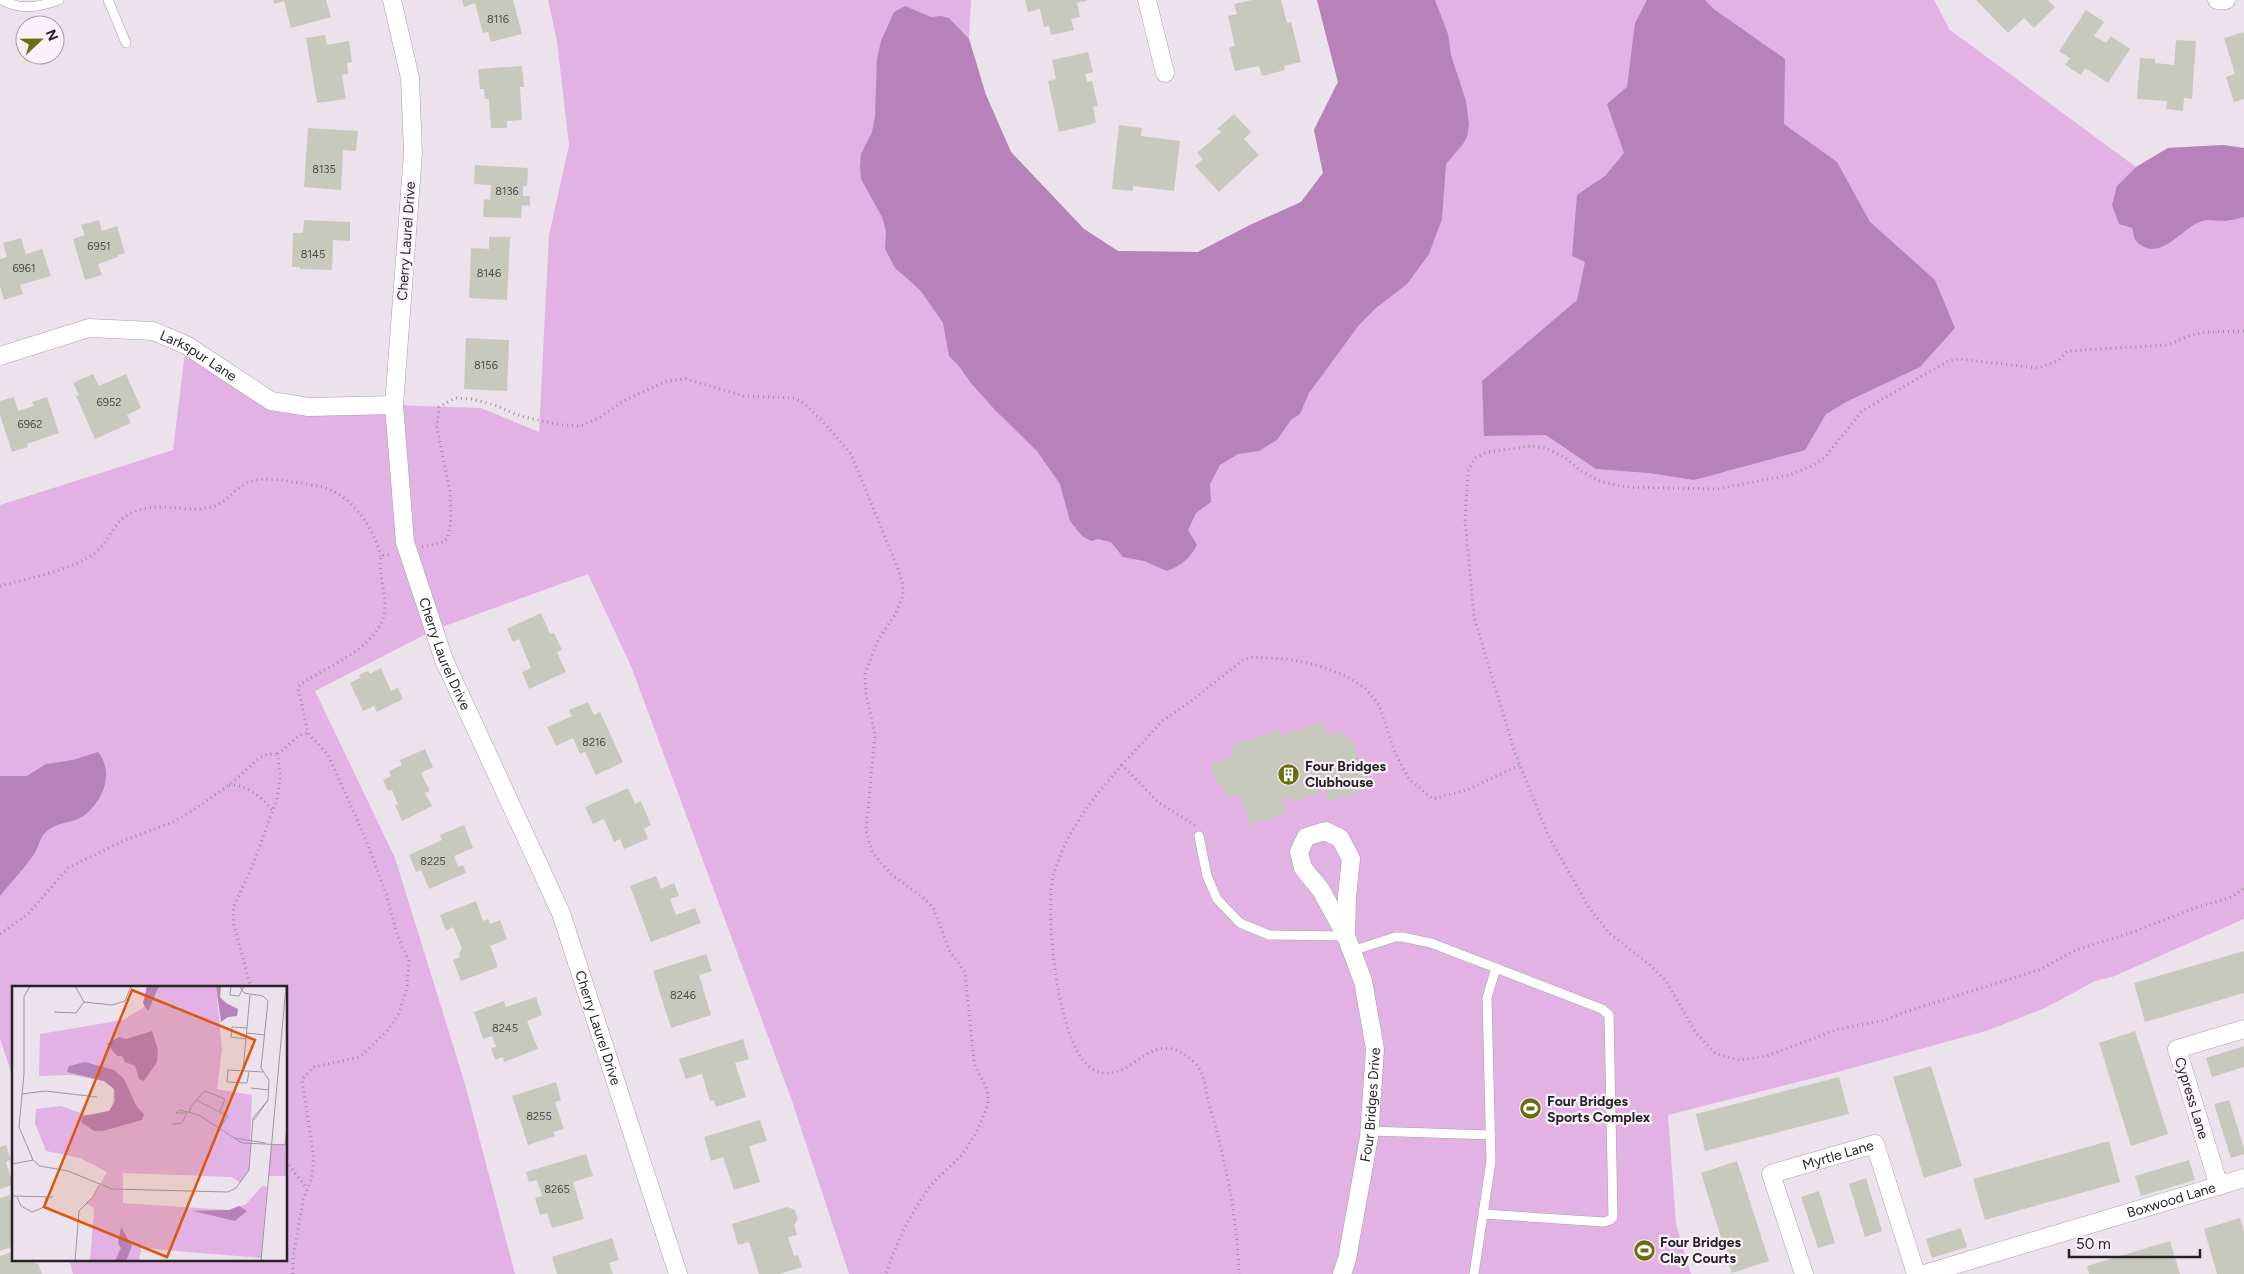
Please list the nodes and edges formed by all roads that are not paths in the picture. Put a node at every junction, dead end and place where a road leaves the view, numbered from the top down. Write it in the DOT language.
graph roads {
  1 [pos="2,0"];
  2 [pos="59,0"];
  3 [pos="108,0"];
  4 [pos="392,0"];
  5 [pos="1147,0"];
  6 [pos="2217,0"];
  7 [pos="2226,0"];
  8 [pos="126,43"];
  9 [pos="1165,72"];
  10 [pos="0,356"];
  11 [pos="394,405"];
  12 [pos="1198,836"];
  13 [pos="1349,944"];
  14 [pos="1496,968"];
  15 [pos="2244,1029"];
  16 [pos="1369,1131"];
  17 [pos="1491,1135"];
  18 [pos="2244,1178"];
  19 [pos="2219,1186"];
  20 [pos="1484,1214"];
  21 [pos="678,1274"];
  22 [pos="1342,1274"];
  23 [pos="1474,1274"];
  24 [pos="1804,1274"];
  25 [pos="1916,1274"];
  26 [pos="1924,1274"];
  1 -- 2 [label="lane"];
  3 -- 8 [label="lane"];
  4 -- 11 [label="street, Cherry Laurel Drive"];
  5 -- 9 [label="street"];
  6 -- 7 [label="street"];
  10 -- 11 [label="street, Larkspur Lane"];
  11 -- 21 [label="street, Cherry Laurel Drive"];
  12 -- 13 [label="lane"];
  13 -- 13 [label="street, Four Bridges Drive"];
  13 -- 14 [label="lane"];
  13 -- 16 [label="street, Four Bridges Drive"];
  14 -- 17 [label="lane"];
  14 -- 20 [label="lane"];
  15 -- 19 [label="street, Cypress Lane"];
  16 -- 17 [label="lane"];
  16 -- 22 [label="street, Four Bridges Drive"];
  17 -- 20 [label="lane"];
  18 -- 19 [label="street, Boxwood Lane"];
  19 -- 26 [label="street, Boxwood Lane"];
  20 -- 23 [label="lane"];
  24 -- 25 [label="street, Myrtle Lane"];
}
